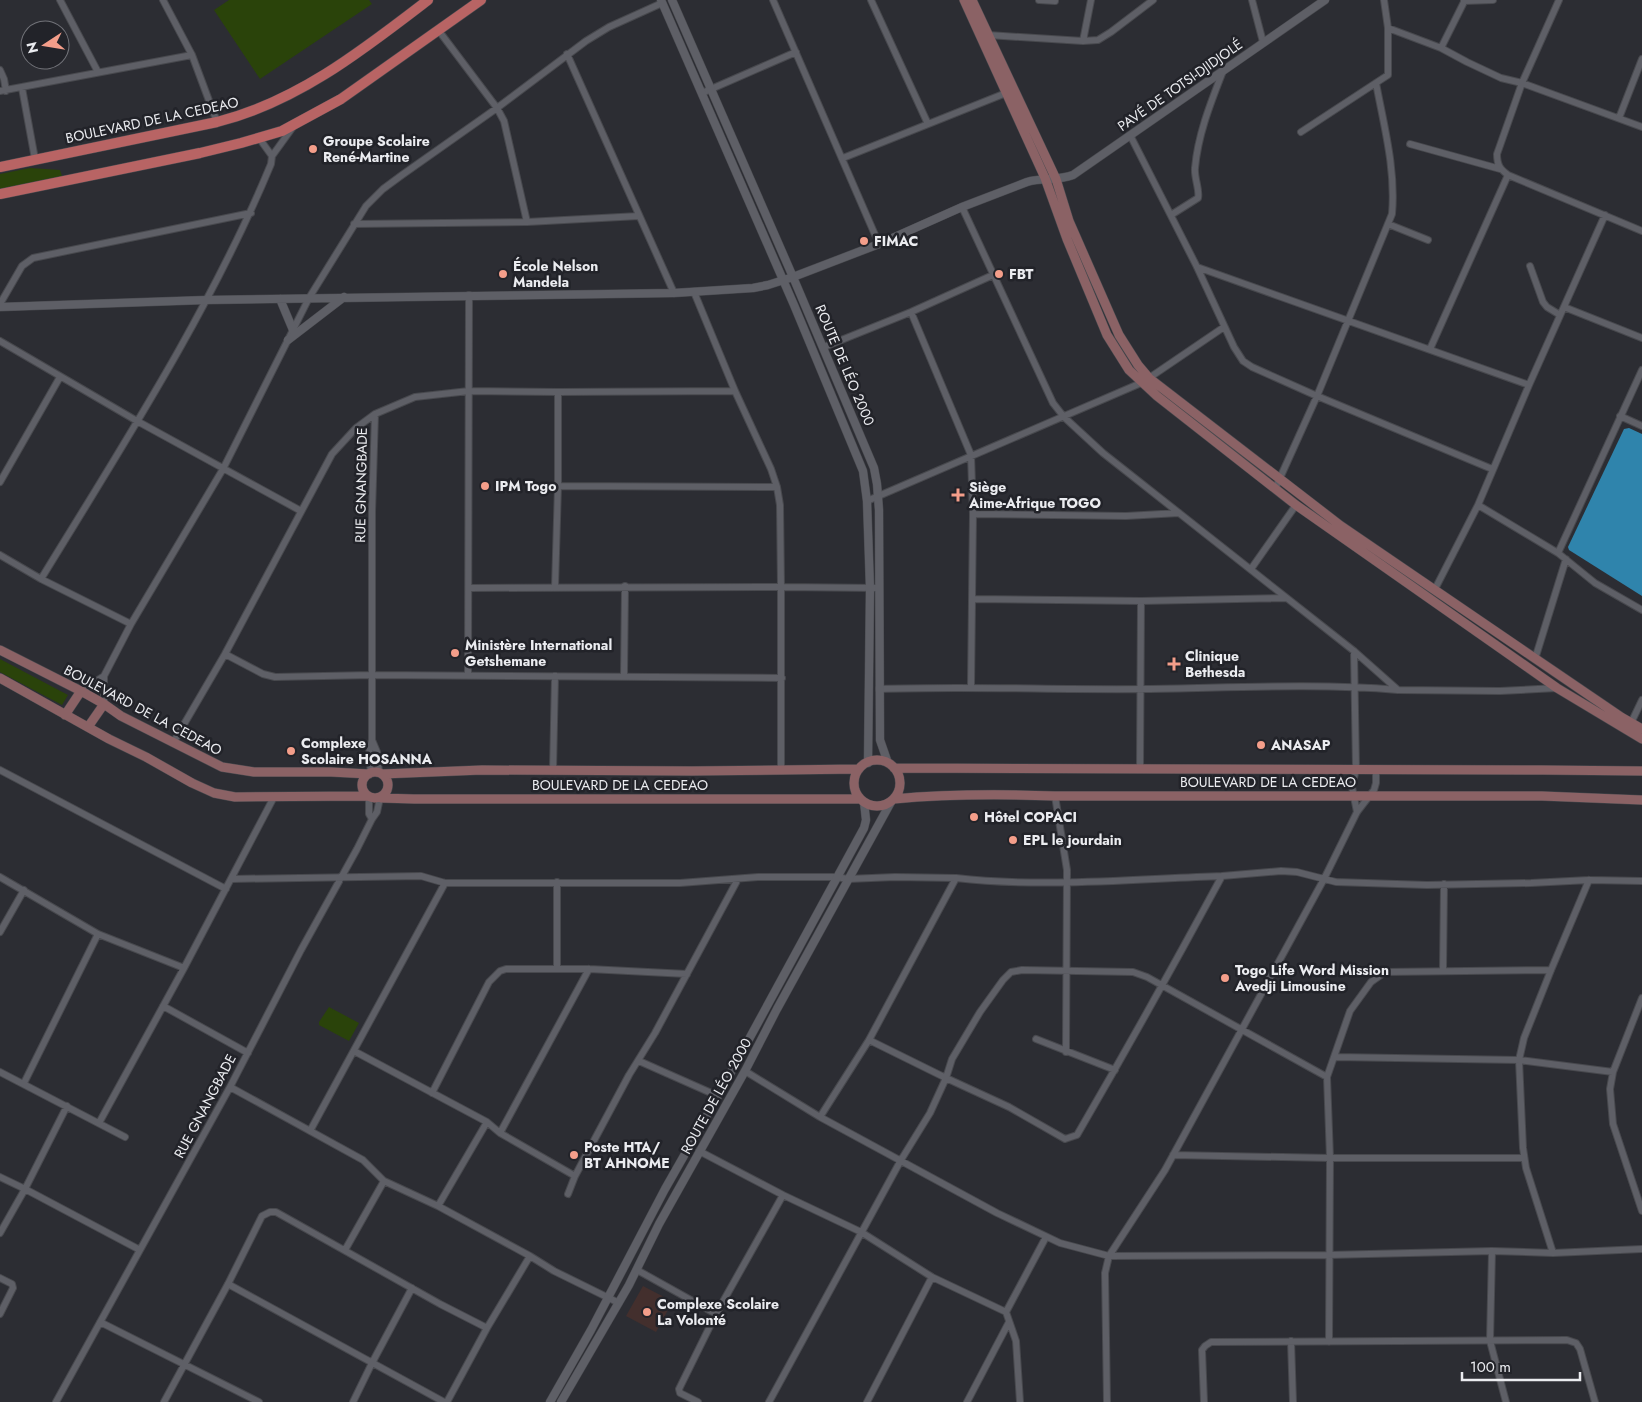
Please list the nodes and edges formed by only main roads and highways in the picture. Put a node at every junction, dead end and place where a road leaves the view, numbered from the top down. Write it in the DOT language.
graph roads {
  1 [pos="428,0"];
  2 [pos="481,0"];
  3 [pos="964,0"];
  4 [pos="972,0"];
  5 [pos="0,167"];
  6 [pos="0,194"];
  7 [pos="1145,381"];
  8 [pos="0,650"];
  9 [pos="0,678"];
  10 [pos="81,691"];
  11 [pos="104,704"];
  12 [pos="66,715"];
  13 [pos="88,727"];
  14 [pos="1642,729"];
  15 [pos="1642,739"];
  16 [pos="891,766"];
  17 [pos="859,769"];
  18 [pos="1642,771"];
  19 [pos="376,773"];
  20 [pos="368,797"];
  21 [pos="380,798"];
  22 [pos="862,800"];
  23 [pos="892,800"];
  24 [pos="1642,800"];
  1 -- 5 [label="main road, BOULEVARD DE LA CEDEAO"];
  2 -- 6 [label="main road"];
  3 -- 7 [label="main road"];
  4 -- 7 [label="main road"];
  7 -- 14 [label="main road"];
  7 -- 15 [label="main road"];
  8 -- 10 [label="main road, BOULEVARD DE LA CEDEAO"];
  9 -- 12 [label="main road"];
  10 -- 11 [label="main road, BOULEVARD DE LA CEDEAO"];
  10 -- 12 [label="main road"];
  11 -- 13 [label="main road"];
  11 -- 19 [label="main road, BOULEVARD DE LA CEDEAO"];
  12 -- 13 [label="main road"];
  13 -- 20 [label="main road"];
  16 -- 17 [label="main road"];
  16 -- 18 [label="main road, BOULEVARD DE LA CEDEAO"];
  16 -- 23 [label="main road"];
  17 -- 19 [label="main road, BOULEVARD DE LA CEDEAO"];
  17 -- 22 [label="main road"];
  19 -- 20 [label="main road"];
  19 -- 21 [label="main road"];
  20 -- 21 [label="main road"];
  21 -- 22 [label="main road, BOULEVARD DE LA CEDEAO"];
  22 -- 23 [label="main road"];
  23 -- 24 [label="main road, BOULEVARD DE LA CEDEAO"];
}
